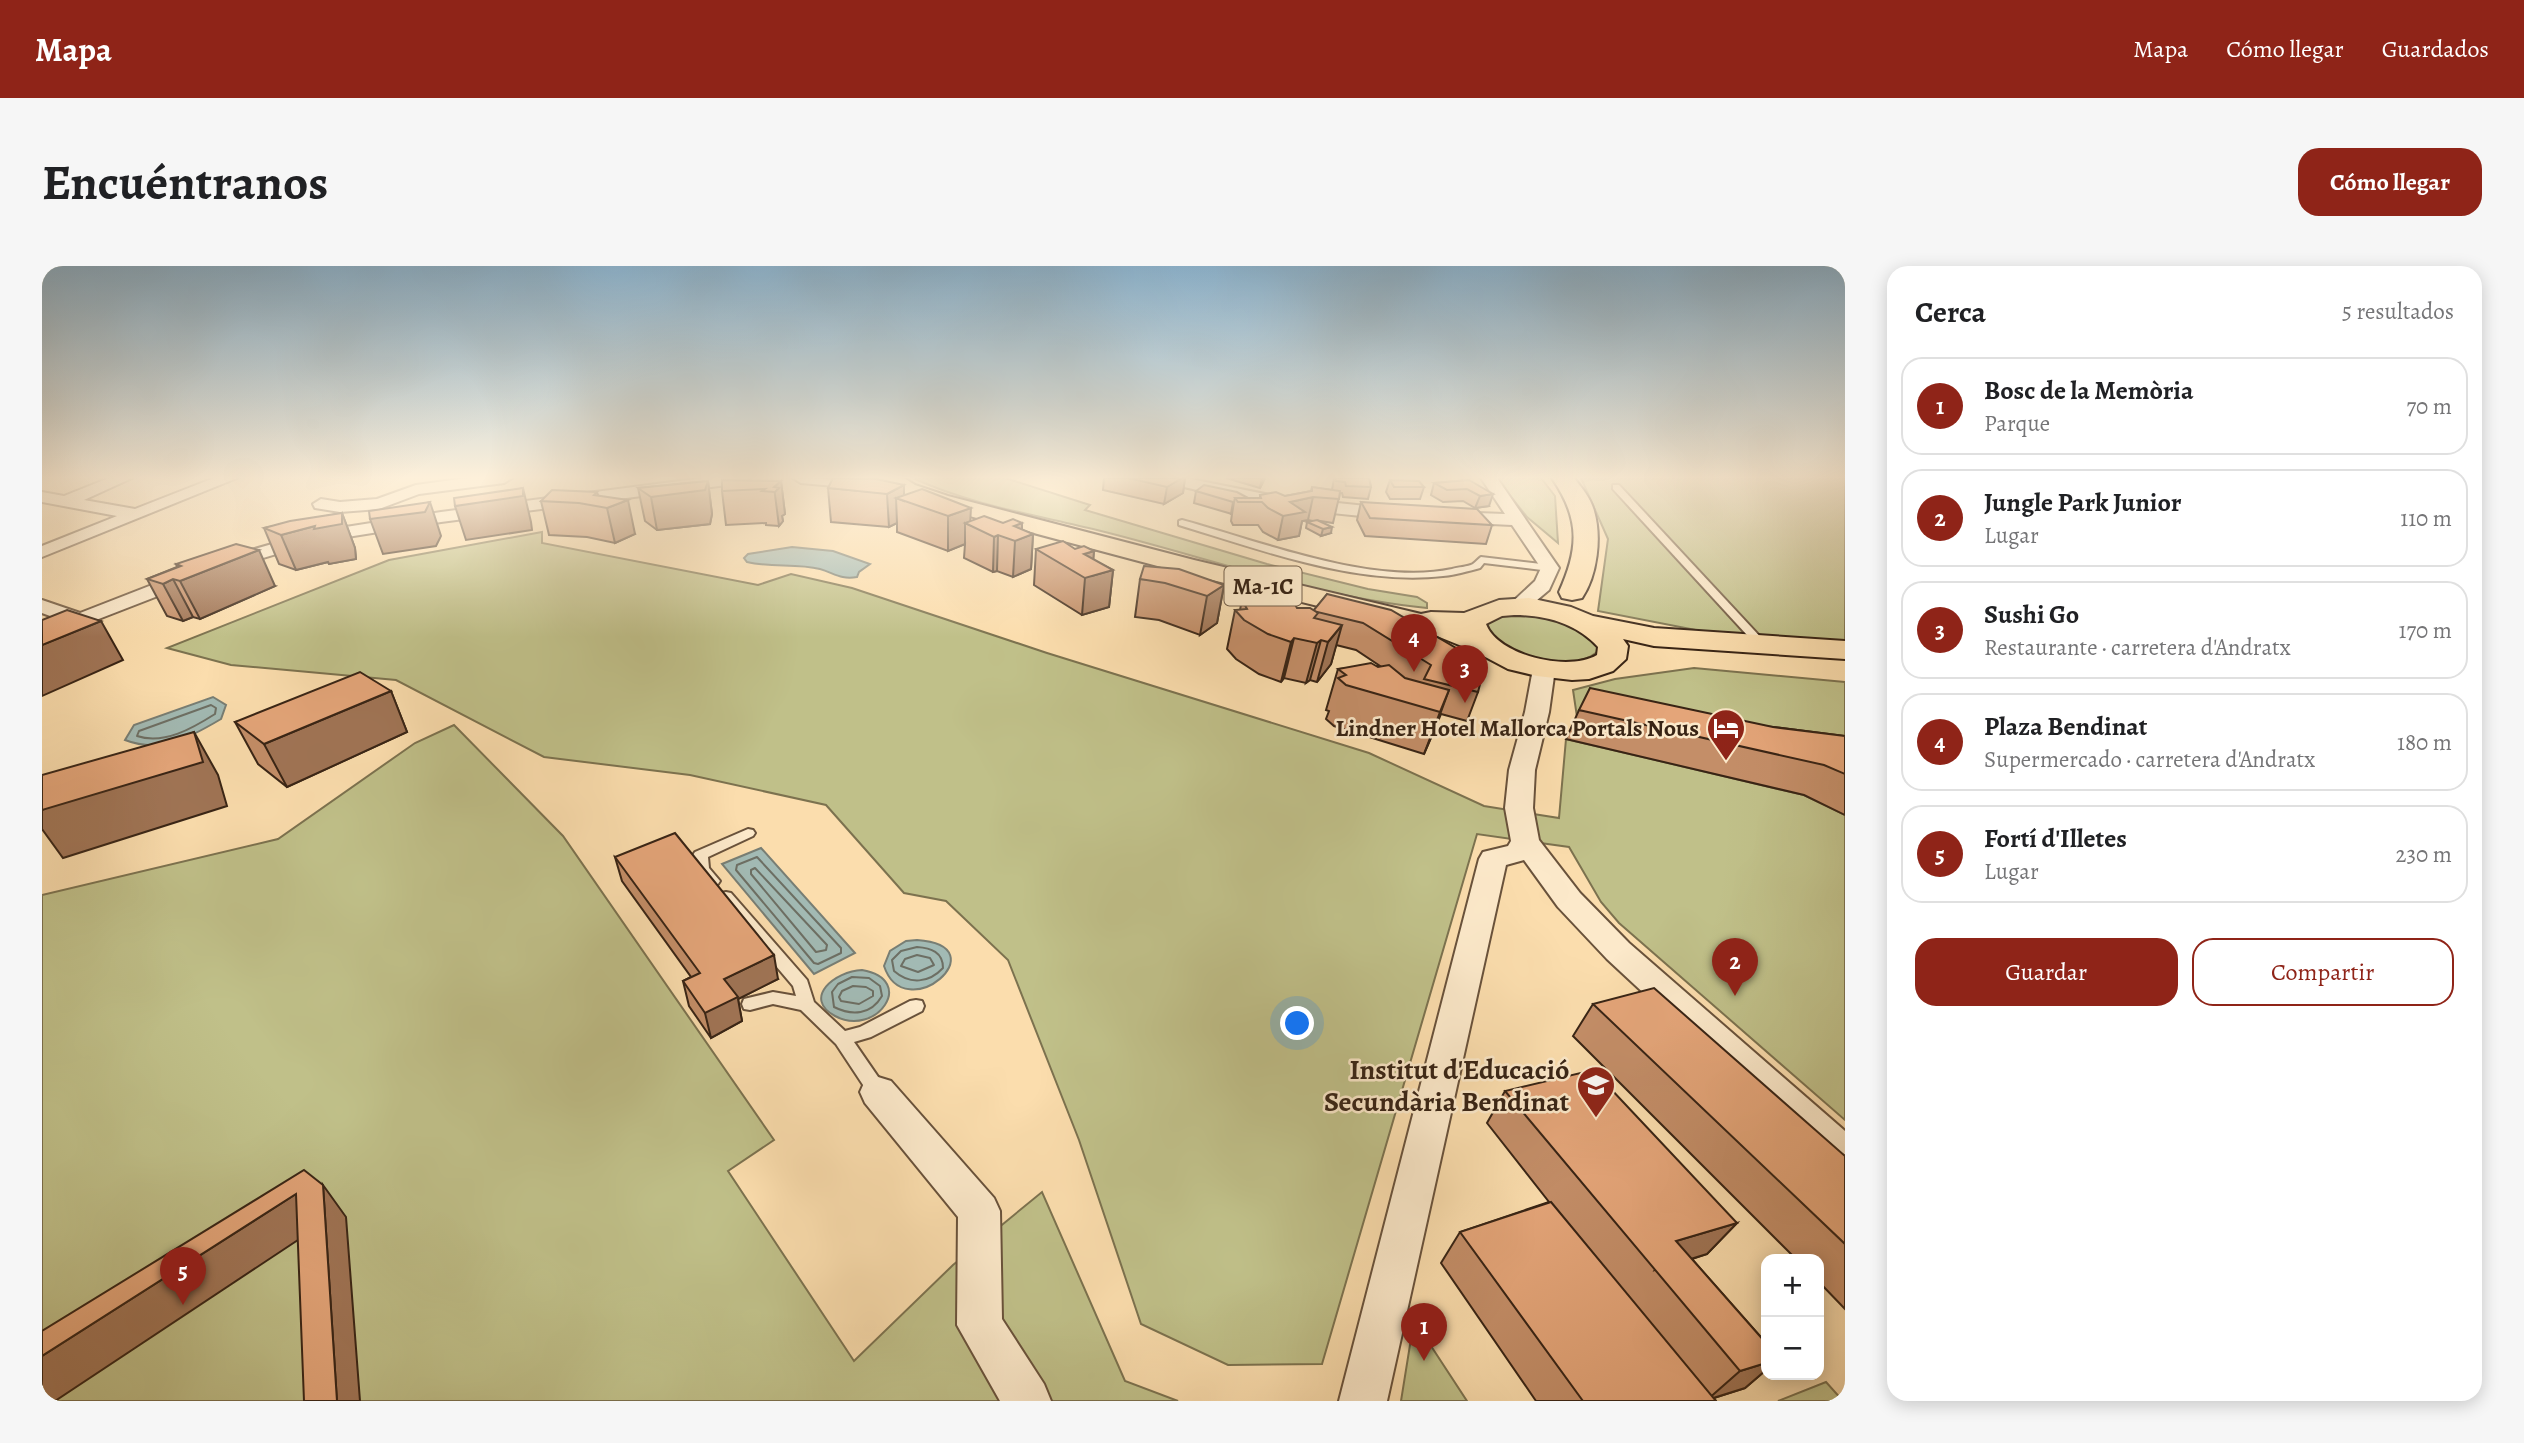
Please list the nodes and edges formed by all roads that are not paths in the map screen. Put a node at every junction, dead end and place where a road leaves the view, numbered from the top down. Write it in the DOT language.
graph roads {
  1 [pos="96,531"];
  2 [pos="352,531"];
  3 [pos="1064,531"];
  4 [pos="1210,531"];
  5 [pos="1525,531"];
  6 [pos="1583,531"];
  7 [pos="1657,531"];
  8 [pos="42,552"];
  9 [pos="1550,568"];
  10 [pos="1572,592"];
  11 [pos="42,606"];
  12 [pos="1517,607"];
  13 [pos="1548,611"];
  14 [pos="80,620"];
  15 [pos="1583,622"];
  16 [pos="1477,632"];
  17 [pos="42,635"];
  18 [pos="1654,637"];
  19 [pos="1762,645"];
  20 [pos="1613,646"];
  21 [pos="1845,650"];
  22 [pos="1544,669"];
  23 [pos="748,833"];
  24 [pos="1525,841"];
  25 [pos="681,850"];
  26 [pos="701,855"];
  27 [pos="750,1004"];
  28 [pos="806,1005"];
  29 [pos="916,1006"];
  30 [pos="842,1039"];
  31 [pos="878,1091"];
  32 [pos="1845,1155"];
  33 [pos="1027,1401"];
  34 [pos="1363,1401"];
  1 -- 8 [label="street"];
  2 -- 14 [label="street"];
  3 -- 16 [label="main road, Ma-1C"];
  4 -- 9 [label="lane"];
  5 -- 9 [label="street"];
  6 -- 10 [label="main road"];
  7 -- 19 [label="lane"];
  9 -- 12 [label="street"];
  10 -- 13 [label="main road"];
  10 -- 15 [label="main road"];
  11 -- 14 [label="street"];
  12 -- 13 [label="main road"];
  12 -- 16 [label="main road"];
  13 -- 15 [label="main road"];
  14 -- 17 [label="street"];
  15 -- 18 [label="main road"];
  15 -- 20 [label="main road"];
  16 -- 22 [label="main road, Ma-1C"];
  18 -- 19 [label="main road"];
  18 -- 20 [label="main road"];
  19 -- 21 [label="main road"];
  20 -- 22 [label="main road, Ma-1C"];
  22 -- 24 [label="street"];
  23 -- 26 [label="lane"];
  24 -- 32 [label="street"];
  24 -- 34 [label="street"];
  25 -- 26 [label="lane"];
  26 -- 28 [label="lane"];
  27 -- 28 [label="lane"];
  28 -- 30 [label="lane"];
  29 -- 30 [label="lane"];
  30 -- 31 [label="lane"];
  31 -- 33 [label="street"];
}
